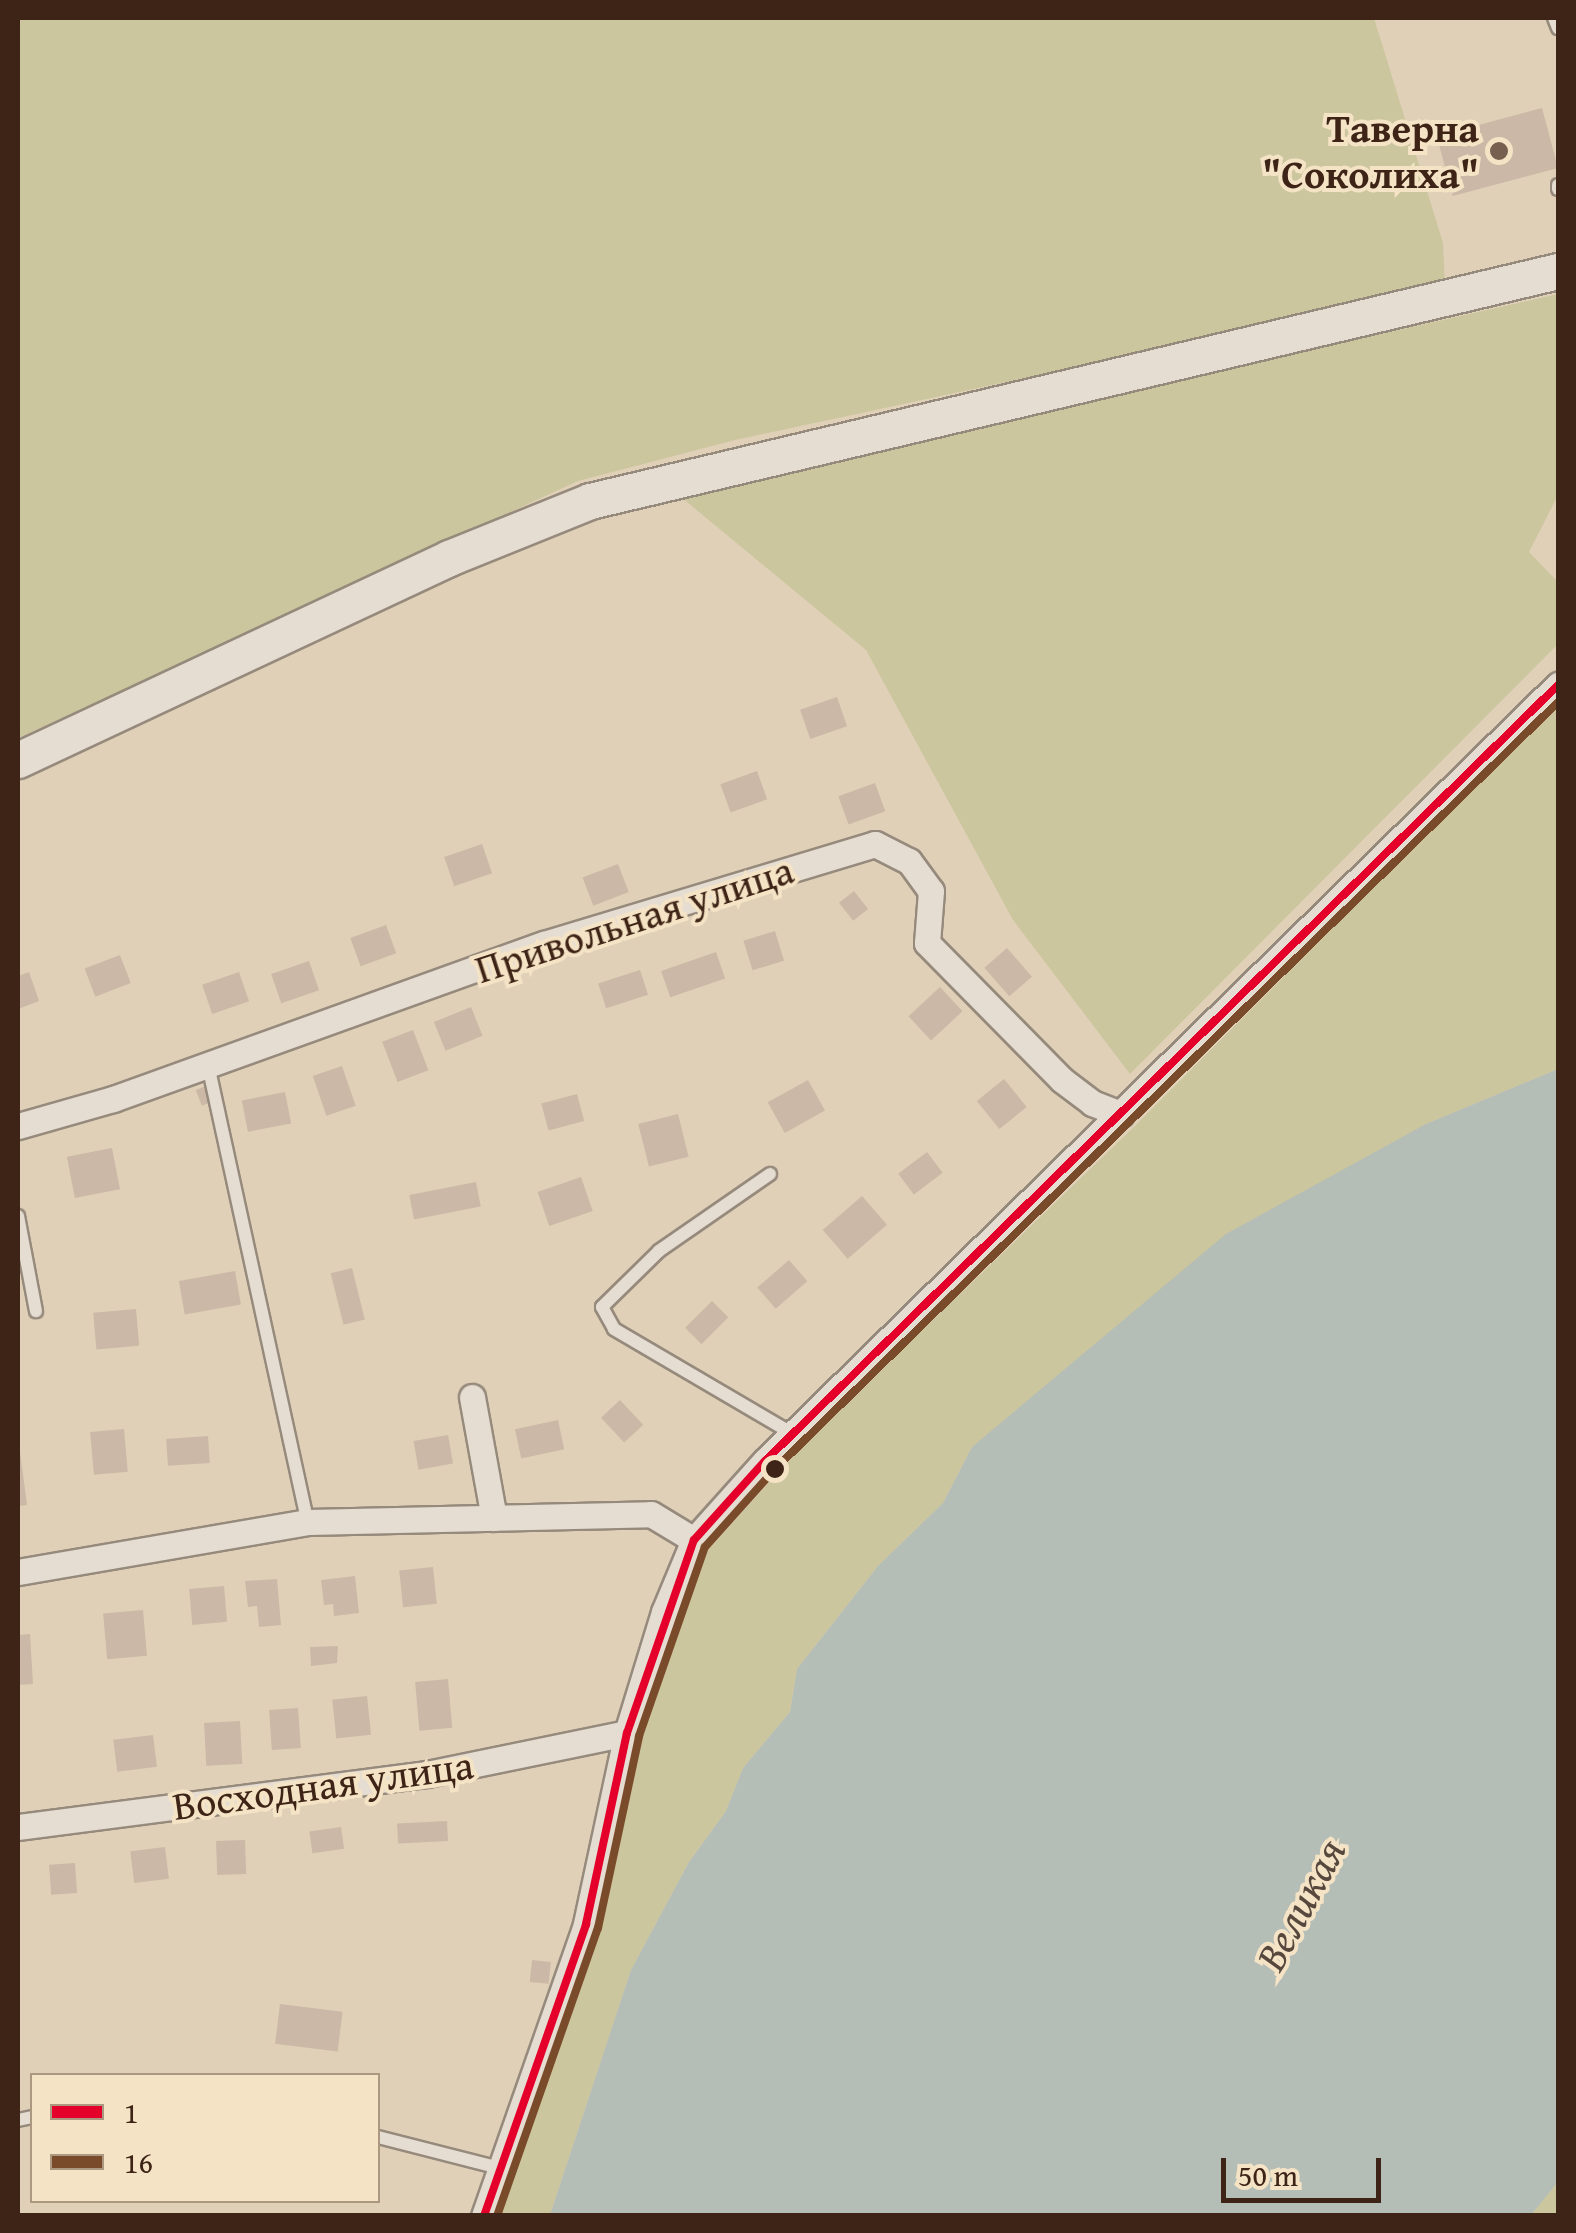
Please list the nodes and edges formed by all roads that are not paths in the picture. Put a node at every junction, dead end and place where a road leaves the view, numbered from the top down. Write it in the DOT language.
graph roads {
  1 [pos="1554,18"];
  2 [pos="1558,28"];
  3 [pos="1558,272"];
  4 [pos="1558,685"];
  5 [pos="18,760"];
  6 [pos="208,1065"];
  7 [pos="1121,1114"];
  8 [pos="22,1126"];
  9 [pos="770,1174"];
  10 [pos="18,1216"];
  11 [pos="36,1310"];
  12 [pos="472,1397"];
  13 [pos="793,1434"];
  14 [pos="494,1518"];
  15 [pos="308,1522"];
  16 [pos="694,1540"];
  17 [pos="18,1572"];
  18 [pos="627,1733"];
  19 [pos="18,1827"];
  20 [pos="380,2138"];
  21 [pos="500,2168"];
  22 [pos="484,2216"];
  1 -- 2 [label="lane"];
  3 -- 5 [label="street"];
  4 -- 7 [label="street"];
  6 -- 7 [label="street, Привольная улица"];
  6 -- 8 [label="street, Привольная улица"];
  6 -- 15 [label="lane"];
  7 -- 13 [label="street"];
  9 -- 13 [label="lane"];
  10 -- 11 [label="lane"];
  12 -- 14 [label="street"];
  13 -- 16 [label="street"];
  14 -- 15 [label="street"];
  14 -- 16 [label="street"];
  15 -- 17 [label="street"];
  16 -- 18 [label="street"];
  18 -- 19 [label="street, Восходная улица"];
  18 -- 21 [label="street"];
  20 -- 21 [label="lane"];
  21 -- 22 [label="street"];
}
